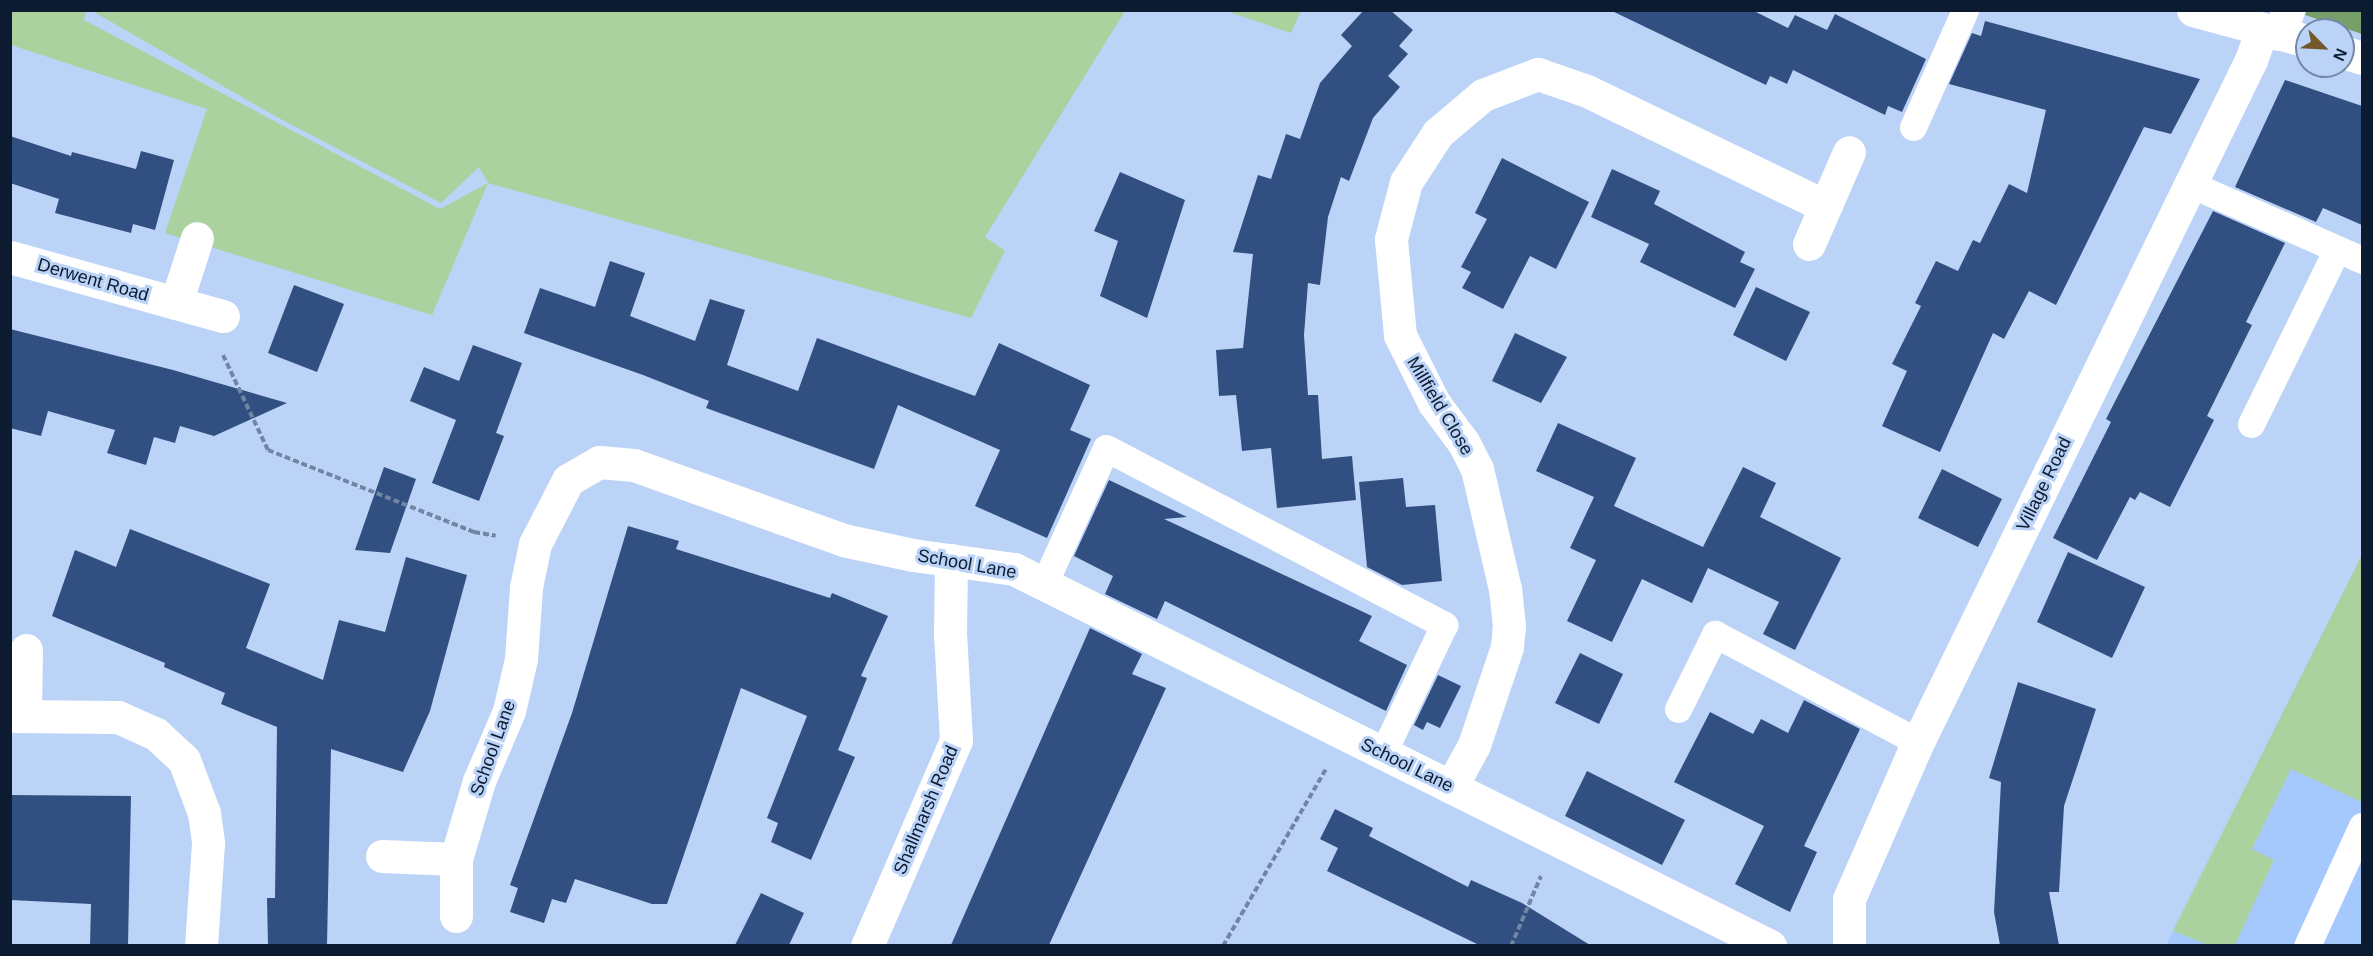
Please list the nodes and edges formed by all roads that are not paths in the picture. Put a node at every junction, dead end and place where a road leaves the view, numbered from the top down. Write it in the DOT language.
graph roads {
  1 [pos="1965,10"];
  2 [pos="2193,10"];
  3 [pos="2284,29"];
  4 [pos="1912,127"];
  5 [pos="1848,152"];
  6 [pos="2190,184"];
  7 [pos="1825,206"];
  8 [pos="197,238"];
  9 [pos="1809,244"];
  10 [pos="2337,249"];
  11 [pos="10,257"];
  12 [pos="2362,260"];
  13 [pos="2251,424"];
  14 [pos="951,560"];
  15 [pos="1044,584"];
  16 [pos="26,650"];
  17 [pos="1678,709"];
  18 [pos="18,716"];
  19 [pos="1918,742"];
  20 [pos="1383,753"];
  21 [pos="1451,787"];
  22 [pos="2362,826"];
  23 [pos="382,856"];
  24 [pos="456,859"];
  25 [pos="456,916"];
  26 [pos="201,945"];
  27 [pos="867,945"];
  28 [pos="1770,945"];
  29 [pos="1849,945"];
  30 [pos="2307,945"];
  1 -- 4 [label="lane"];
  2 -- 3 [label="street"];
  3 -- 6 [label="street, Village Road"];
  5 -- 7 [label="street"];
  6 -- 10 [label="lane"];
  6 -- 19 [label="street, Village Road"];
  7 -- 9 [label="street"];
  7 -- 21 [label="street, Millfield Close"];
  8 -- 11 [label="street, Derwent Road"];
  10 -- 12 [label="lane"];
  10 -- 13 [label="lane"];
  14 -- 15 [label="street, School Lane"];
  14 -- 24 [label="street, School Lane"];
  14 -- 27 [label="street, Shallmarsh Road"];
  15 -- 20 [label="street, School Lane"];
  15 -- 20 [label="lane"];
  16 -- 18 [label="street"];
  17 -- 19 [label="lane"];
  18 -- 26 [label="street"];
  19 -- 29 [label="street, Village Road"];
  20 -- 21 [label="street, School Lane"];
  21 -- 28 [label="street, School Lane"];
  22 -- 30 [label="lane"];
  23 -- 24 [label="street"];
  24 -- 25 [label="street, School Lane"];
}
